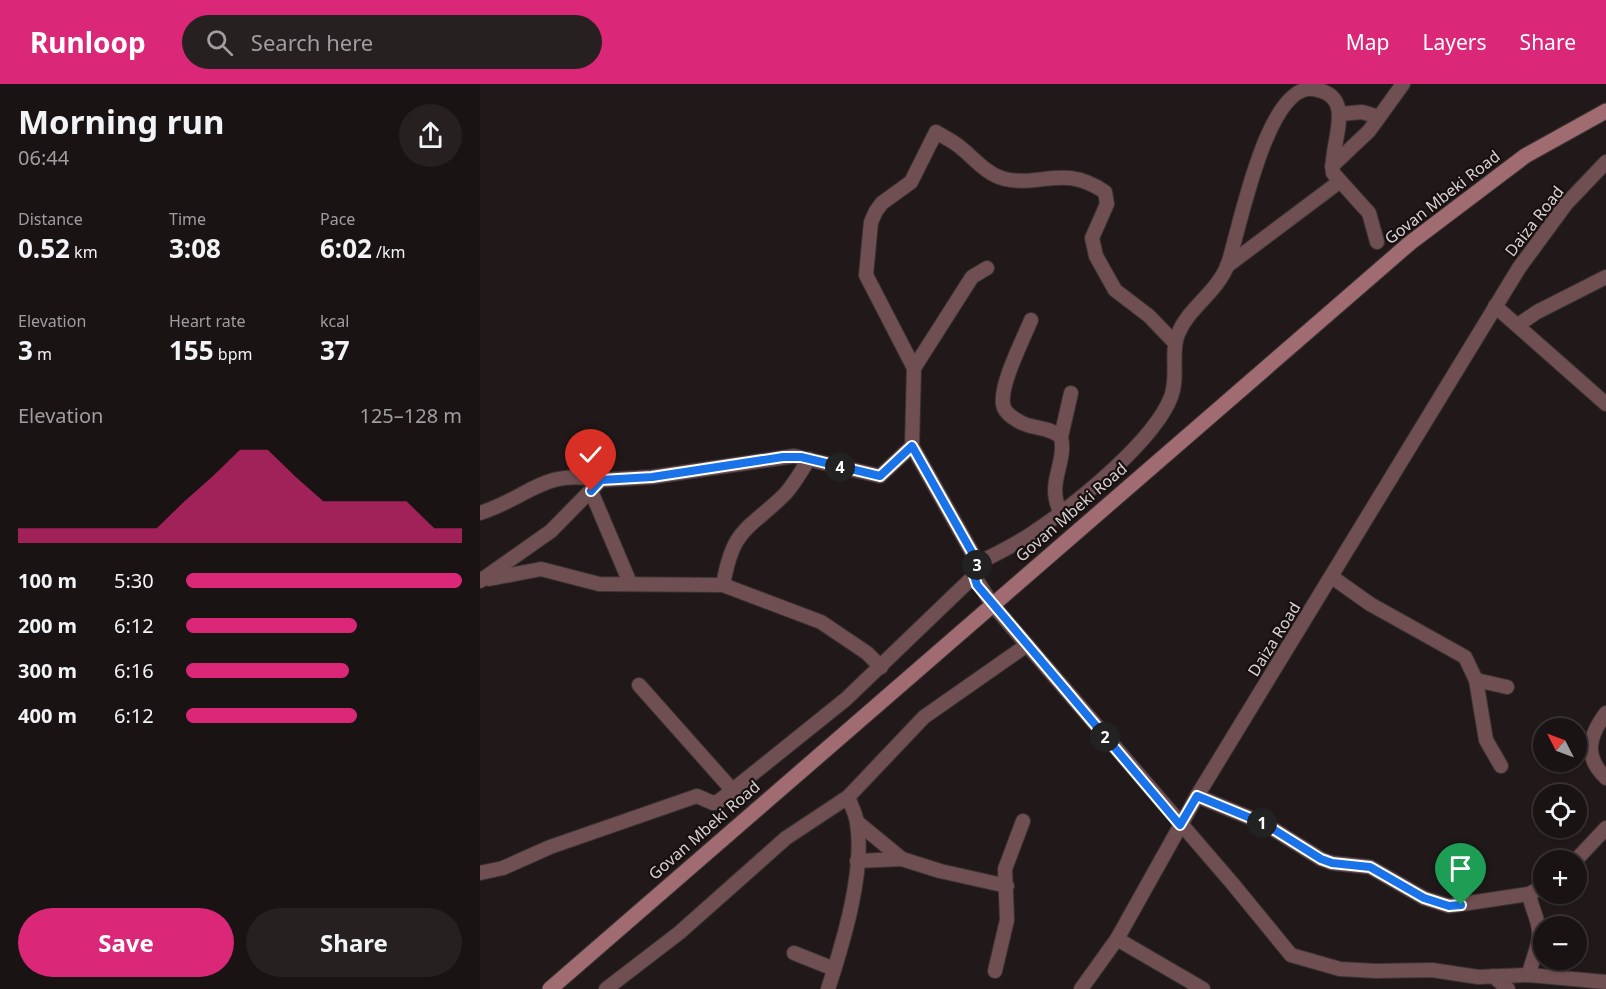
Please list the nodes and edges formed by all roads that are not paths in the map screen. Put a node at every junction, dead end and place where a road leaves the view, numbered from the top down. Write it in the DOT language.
graph roads {
  1 [pos="1403,84"];
  2 [pos="1606,111"];
  3 [pos="1340,114"];
  4 [pos="1379,117"];
  5 [pos="1606,162"];
  6 [pos="1332,166"];
  7 [pos="1339,182"];
  8 [pos="1377,242"];
  9 [pos="1227,266"];
  10 [pos="987,268"];
  11 [pos="1606,277"];
  12 [pos="1495,306"];
  13 [pos="1031,320"];
  14 [pos="1518,325"];
  15 [pos="1175,343"];
  16 [pos="914,368"];
  17 [pos="1071,393"];
  18 [pos="1606,404"];
  19 [pos="1061,437"];
  20 [pos="912,446"];
  21 [pos="809,459"];
  22 [pos="601,480"];
  23 [pos="591,491"];
  24 [pos="480,513"];
  25 [pos="1061,513"];
  26 [pos="976,570"];
  27 [pos="1332,577"];
  28 [pos="480,581"];
  29 [pos="630,583"];
  30 [pos="723,585"];
  31 [pos="992,604"];
  32 [pos="1027,645"];
  33 [pos="881,667"];
  34 [pos="1476,680"];
  35 [pos="639,685"];
  36 [pos="1507,687"];
  37 [pos="1606,713"];
  38 [pos="1501,766"];
  39 [pos="1606,778"];
  40 [pos="734,792"];
  41 [pos="1197,796"];
  42 [pos="848,797"];
  43 [pos="1023,821"];
  44 [pos="857,822"];
  45 [pos="1180,825"];
  46 [pos="1606,829"];
  47 [pos="1586,850"];
  48 [pos="902,859"];
  49 [pos="857,861"];
  50 [pos="480,873"];
  51 [pos="1007,886"];
  52 [pos="1533,892"];
  53 [pos="1529,894"];
  54 [pos="1117,939"];
  55 [pos="794,952"];
  56 [pos="834,969"];
  57 [pos="996,971"];
  58 [pos="1529,975"];
  59 [pos="1492,976"];
  60 [pos="1606,982"];
  61 [pos="550,989"];
  62 [pos="606,989"];
  63 [pos="828,989"];
  64 [pos="1081,989"];
  65 [pos="1203,989"];
  66 [pos="1508,989"];
  1 -- 4 [label="street"];
  2 -- 31 [label="main road, Govan Mbeki Road"];
  3 -- 4 [label="street"];
  3 -- 6 [label="street"];
  3 -- 9 [label="street"];
  4 -- 6 [label="street"];
  5 -- 12 [label="street, Daiza Road"];
  6 -- 7 [label="street"];
  7 -- 8 [label="street"];
  7 -- 9 [label="street"];
  9 -- 15 [label="street"];
  10 -- 16 [label="street"];
  11 -- 14 [label="street"];
  12 -- 14 [label="street"];
  12 -- 27 [label="street, Daiza Road"];
  13 -- 19 [label="street"];
  14 -- 18 [label="street"];
  15 -- 16 [label="street"];
  15 -- 25 [label="street"];
  16 -- 20 [label="street"];
  17 -- 19 [label="street"];
  19 -- 25 [label="street"];
  20 -- 21 [label="street"];
  20 -- 26 [label="street"];
  21 -- 22 [label="street"];
  21 -- 30 [label="street"];
  22 -- 23 [label="street"];
  22 -- 24 [label="street"];
  23 -- 28 [label="street"];
  23 -- 29 [label="street"];
  25 -- 26 [label="street"];
  26 -- 31 [label="street"];
  26 -- 33 [label="street"];
  27 -- 34 [label="street"];
  27 -- 41 [label="street, Daiza Road"];
  28 -- 29 [label="street"];
  29 -- 30 [label="street"];
  30 -- 33 [label="street"];
  31 -- 32 [label="street"];
  31 -- 61 [label="main road, Govan Mbeki Road"];
  32 -- 42 [label="street"];
  32 -- 45 [label="street"];
  33 -- 40 [label="street"];
  34 -- 36 [label="street"];
  34 -- 38 [label="street"];
  35 -- 40 [label="street"];
  37 -- 39 [label="street"];
  40 -- 50 [label="street"];
  41 -- 45 [label="street, Daiza Road"];
  41 -- 53 [label="street"];
  42 -- 44 [label="street"];
  42 -- 62 [label="street"];
  43 -- 51 [label="street"];
  44 -- 48 [label="street"];
  44 -- 49 [label="street"];
  45 -- 54 [label="street, Daiza Road"];
  45 -- 59 [label="street"];
  46 -- 47 [label="street"];
  48 -- 49 [label="street"];
  48 -- 51 [label="street"];
  49 -- 56 [label="street"];
  51 -- 57 [label="street"];
  52 -- 53 [label="street"];
  53 -- 58 [label="street"];
  54 -- 64 [label="street, Daiza Road"];
  54 -- 65 [label="street"];
  55 -- 56 [label="street"];
  56 -- 63 [label="street"];
  58 -- 59 [label="street"];
  58 -- 60 [label="street"];
  59 -- 66 [label="street"];
}
